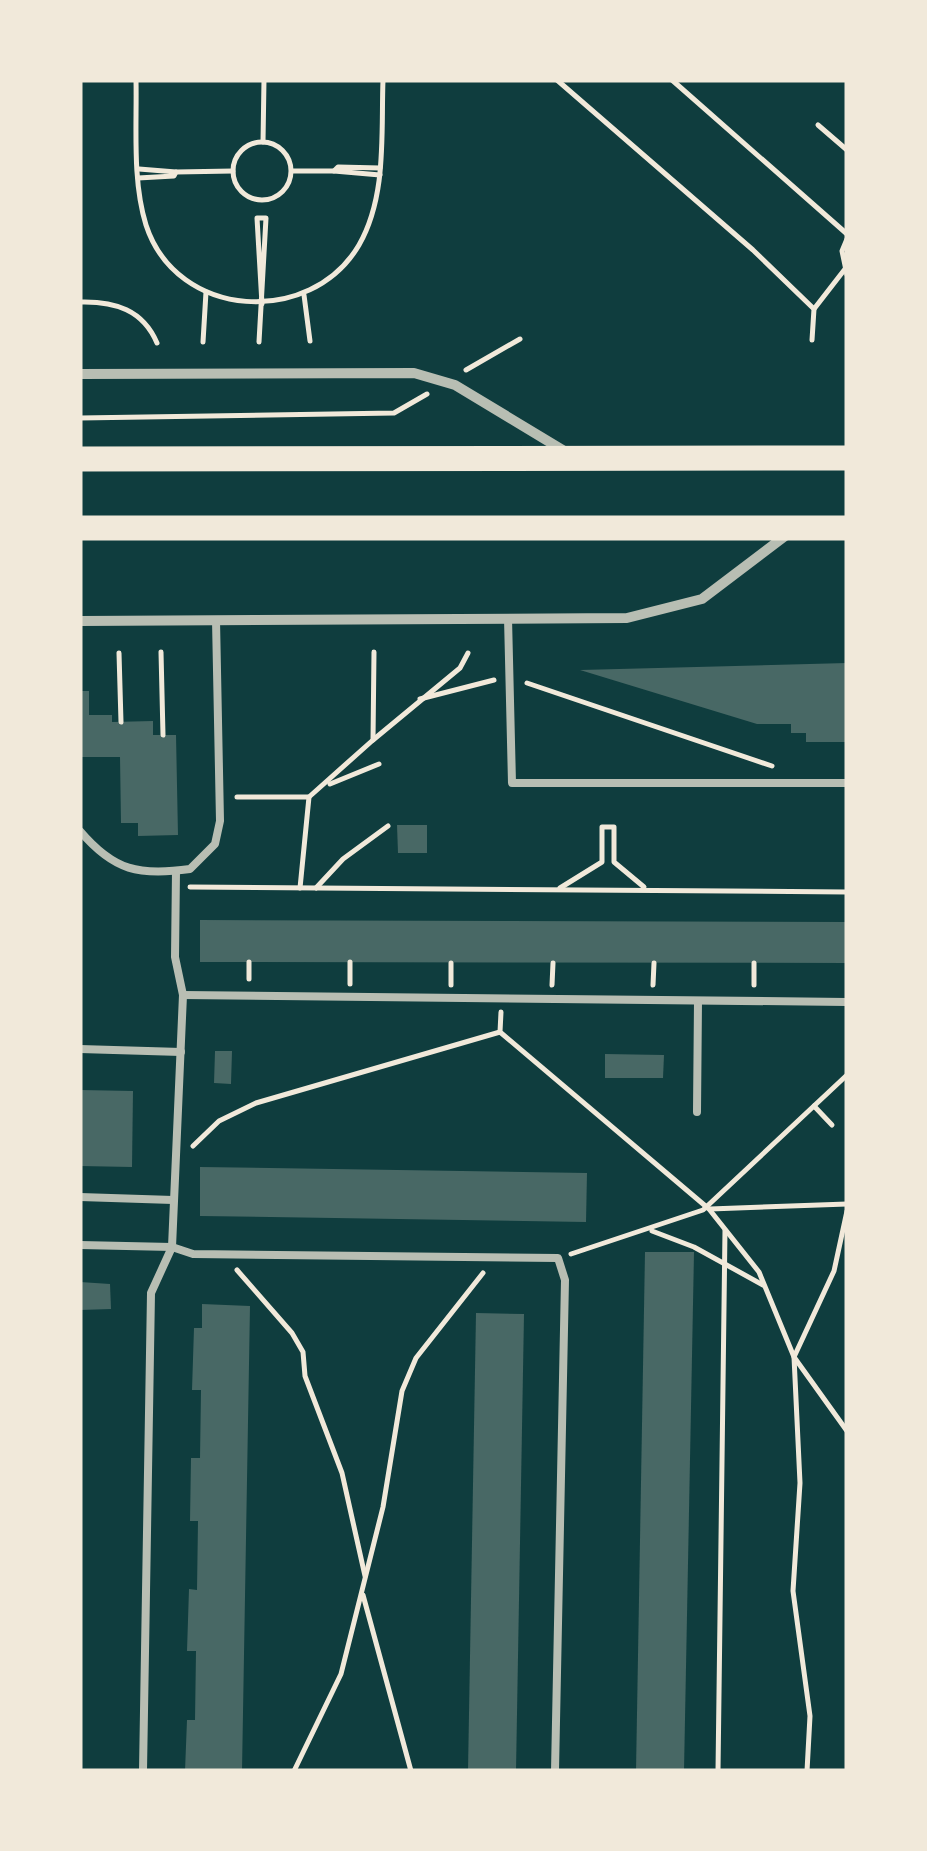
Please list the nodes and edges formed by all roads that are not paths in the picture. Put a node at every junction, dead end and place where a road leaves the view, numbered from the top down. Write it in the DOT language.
graph roads {
  1 [pos="80,374"];
  2 [pos="576,458"];
  3 [pos="847,458"];
  4 [pos="80,459"];
  5 [pos="80,528"];
  6 [pos="796,528"];
  7 [pos="847,528"];
  8 [pos="508,618"];
  9 [pos="216,620"];
  10 [pos="80,621"];
  11 [pos="847,783"];
  12 [pos="80,832"];
  13 [pos="176,871"];
  14 [pos="183,994"];
  15 [pos="698,1001"];
  16 [pos="847,1002"];
  17 [pos="80,1049"];
  18 [pos="181,1052"];
  19 [pos="698,1112"];
  20 [pos="80,1198"];
  21 [pos="173,1200"];
  22 [pos="80,1245"];
  23 [pos="172,1247"];
  24 [pos="143,1771"];
  25 [pos="554,1771"];
  1 -- 2 [label="street"];
  2 -- 3 [label="main road"];
  2 -- 4 [label="main road"];
  5 -- 6 [label="main road"];
  6 -- 7 [label="main road"];
  6 -- 8 [label="street"];
  8 -- 9 [label="street"];
  8 -- 11 [label="lane"];
  9 -- 10 [label="street"];
  9 -- 13 [label="lane"];
  12 -- 13 [label="lane"];
  13 -- 14 [label="lane"];
  14 -- 15 [label="lane"];
  14 -- 18 [label="lane"];
  15 -- 16 [label="lane"];
  15 -- 19 [label="lane"];
  17 -- 18 [label="lane"];
  18 -- 21 [label="lane"];
  20 -- 21 [label="lane"];
  21 -- 23 [label="lane"];
  22 -- 23 [label="lane"];
  23 -- 24 [label="lane"];
  23 -- 25 [label="lane"];
}
